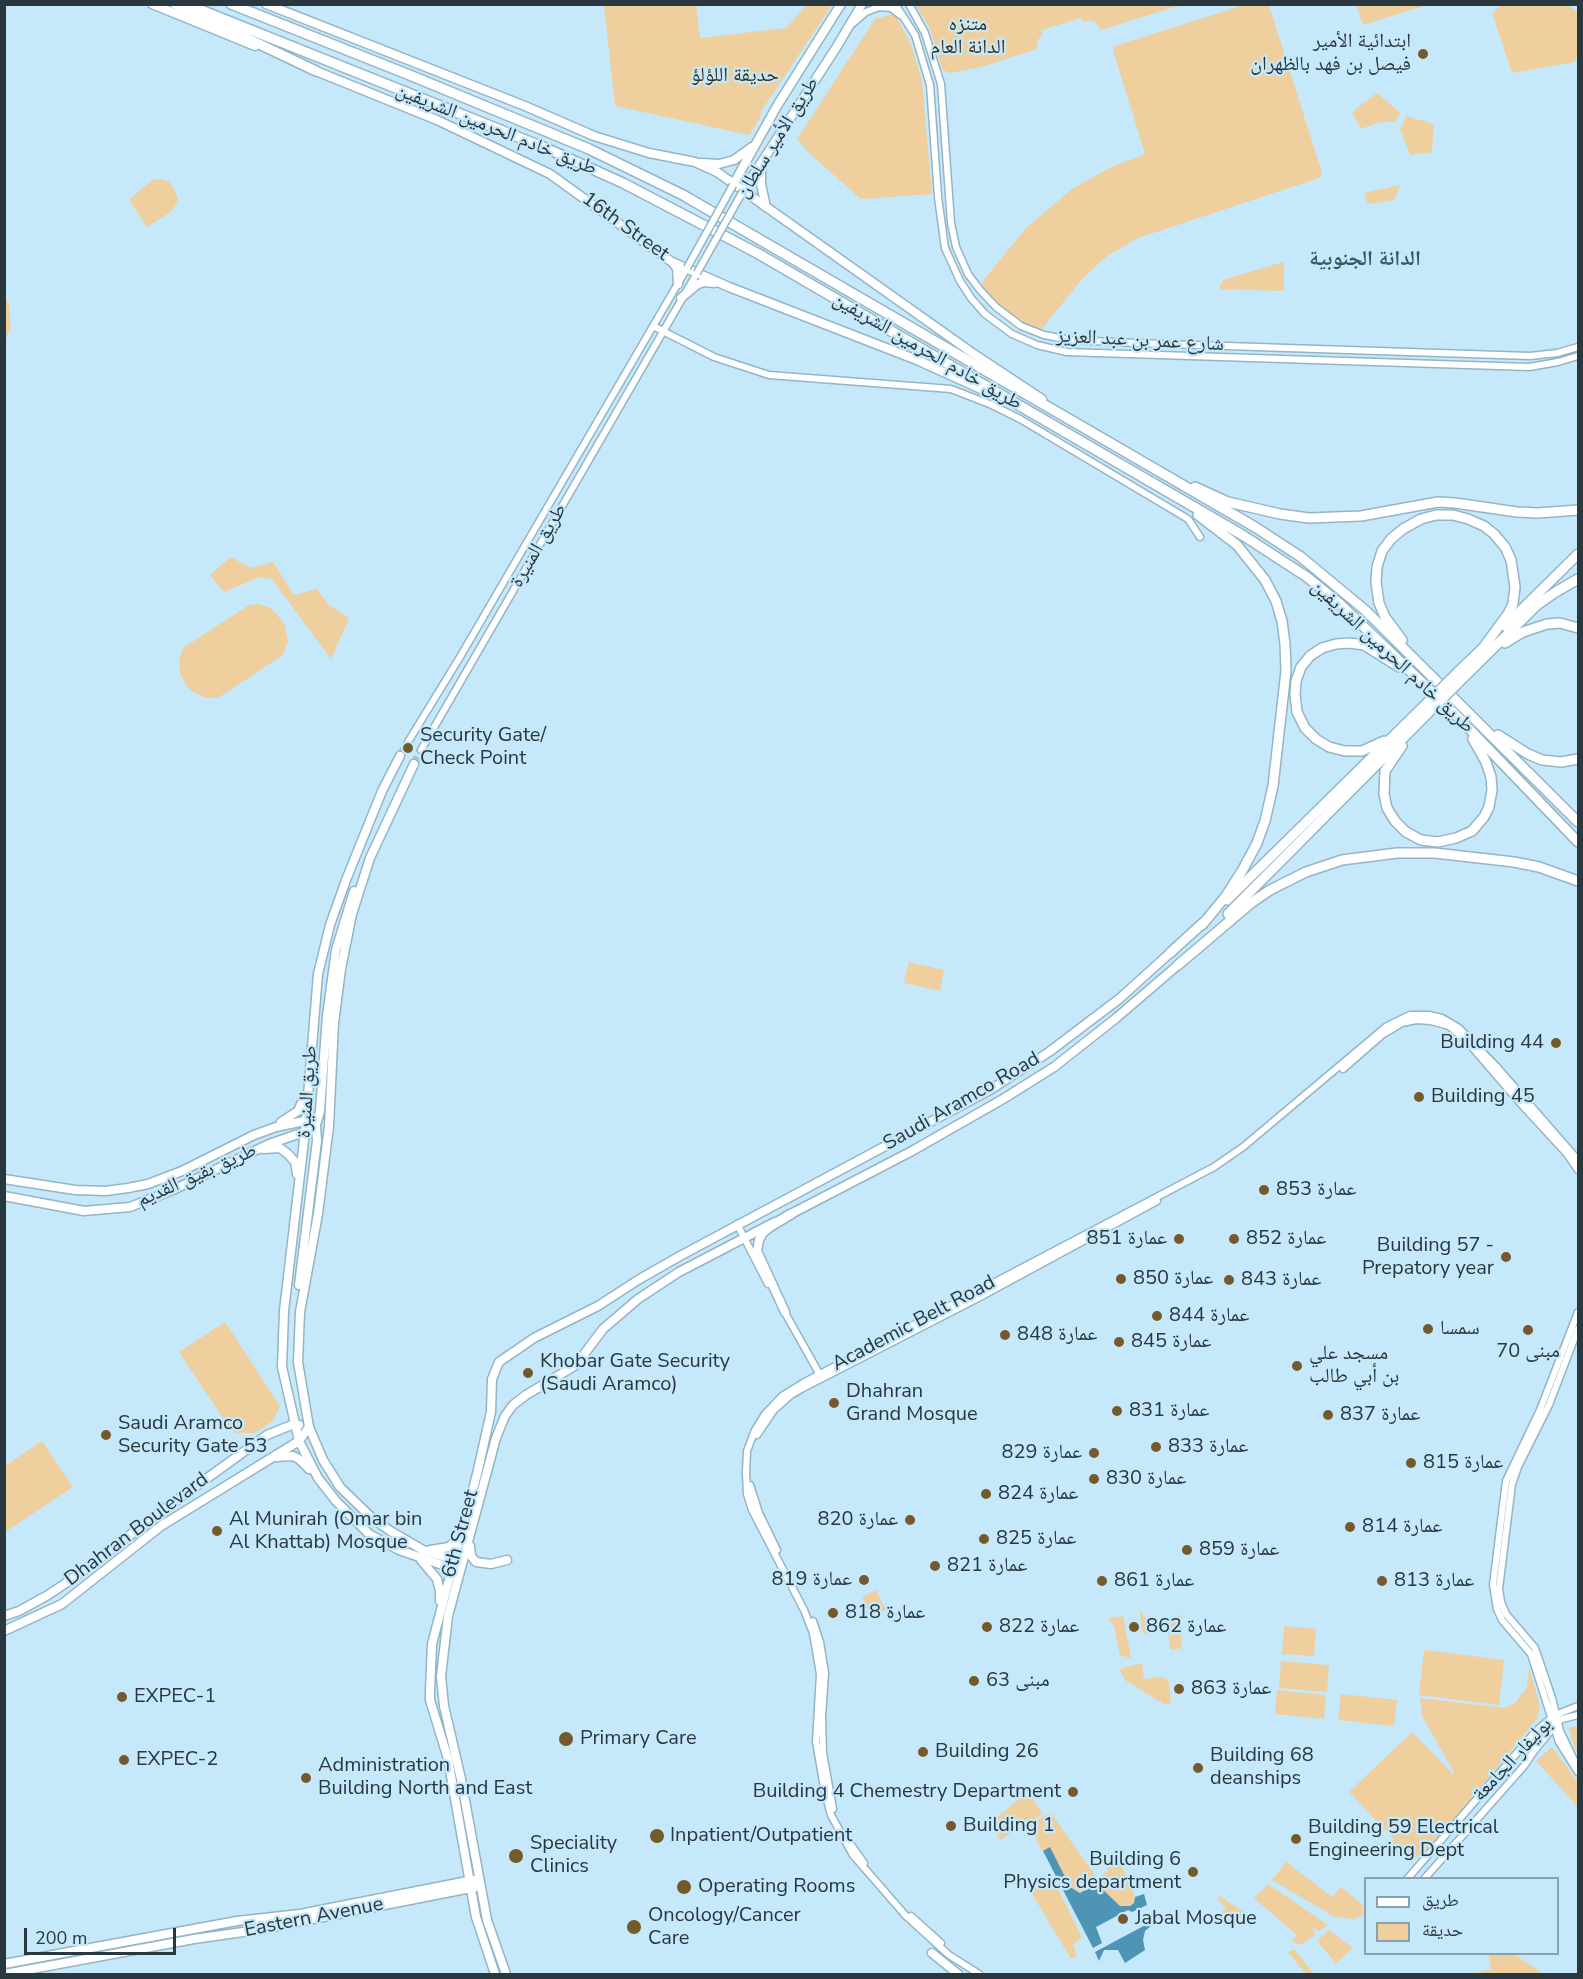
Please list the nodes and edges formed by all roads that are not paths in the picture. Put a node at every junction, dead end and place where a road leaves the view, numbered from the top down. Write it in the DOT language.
graph roads {
  1 [pos="152,4"];
  2 [pos="175,4"];
  3 [pos="186,4"];
  4 [pos="231,4"];
  5 [pos="266,4"];
  6 [pos="841,4"];
  7 [pos="862,4"];
  8 [pos="895,4"];
  9 [pos="909,4"];
  10 [pos="849,26"];
  11 [pos="911,27"];
  12 [pos="316,71"];
  13 [pos="754,145"];
  14 [pos="695,162"];
  15 [pos="762,162"];
  16 [pos="733,185"];
  17 [pos="743,191"];
  18 [pos="766,207"];
  19 [pos="672,262"];
  20 [pos="687,268"];
  21 [pos="697,273"];
  22 [pos="678,284"];
  23 [pos="729,287"];
  24 [pos="681,298"];
  25 [pos="653,326"];
  26 [pos="663,331"];
  27 [pos="1578,346"];
  28 [pos="1578,356"];
  29 [pos="1027,410"];
  30 [pos="1108,441"];
  31 [pos="1142,460"];
  32 [pos="1157,485"];
  33 [pos="1578,510"];
  34 [pos="1200,537"];
  35 [pos="1578,554"];
  36 [pos="1578,579"];
  37 [pos="1578,628"];
  38 [pos="1483,648"];
  39 [pos="1484,659"];
  40 [pos="1426,670"];
  41 [pos="1460,675"];
  42 [pos="1420,682"];
  43 [pos="1425,711"];
  44 [pos="1455,714"];
  45 [pos="1411,719"];
  46 [pos="1476,720"];
  47 [pos="408,742"];
  48 [pos="421,750"];
  49 [pos="400,756"];
  50 [pos="1578,759"];
  51 [pos="414,764"];
  52 [pos="1578,822"];
  53 [pos="1578,842"];
  54 [pos="370,858"];
  55 [pos="1578,881"];
  56 [pos="1202,925"];
  57 [pos="1170,953"];
  58 [pos="1178,965"];
  59 [pos="310,1077"];
  60 [pos="306,1120"];
  61 [pos="315,1125"];
  62 [pos="305,1132"];
  63 [pos="254,1135"];
  64 [pos="251,1152"];
  65 [pos="1578,1160"];
  66 [pos="1578,1170"];
  67 [pos="4,1179"];
  68 [pos="299,1185"];
  69 [pos="4,1196"];
  70 [pos="791,1214"];
  71 [pos="737,1224"];
  72 [pos="771,1226"];
  73 [pos="744,1237"];
  74 [pos="300,1312"];
  75 [pos="785,1312"];
  76 [pos="1578,1312"];
  77 [pos="1578,1329"];
  78 [pos="820,1376"];
  79 [pos="294,1424"];
  80 [pos="309,1427"];
  81 [pos="299,1441"];
  82 [pos="270,1458"];
  83 [pos="318,1478"];
  84 [pos="466,1518"];
  85 [pos="470,1538"];
  86 [pos="421,1554"];
  87 [pos="507,1560"];
  88 [pos="458,1566"];
  89 [pos="440,1614"];
  90 [pos="4,1616"];
  91 [pos="4,1631"];
  92 [pos="1578,1706"];
  93 [pos="1578,1715"];
  94 [pos="1554,1721"];
  95 [pos="1578,1766"];
  96 [pos="1578,1772"];
  97 [pos="1409,1877"];
  98 [pos="1426,1877"];
  99 [pos="475,1883"];
  100 [pos="932,1953"];
  101 [pos="4,1964"];
  102 [pos="5,1974"];
  103 [pos="495,1974"];
  104 [pos="506,1974"];
  105 [pos="958,1974"];
  106 [pos="979,1974"];
  107 [pos="985,1974"];
  1 -- 12 [label="main road, 16th Street"];
  2 -- 12 [label="highway"];
  3 -- 29 [label="highway, طريق خادم الحرمين الشريفين"];
  4 -- 30 [label="highway, طريق خادم الحرمين الشريفين"];
  5 -- 14 [label="main road"];
  6 -- 13 [label="main road, طريق الأمير سلطان"];
  7 -- 10 [label="main road, طريق الأمير سلطان"];
  8 -- 11 [label="street"];
  9 -- 27 [label="street, شارع عمر بن عبد العزيز"];
  10 -- 11 [label="street"];
  10 -- 15 [label="main road, طريق الأمير سلطان"];
  11 -- 28 [label="street"];
  12 -- 19 [label="main road, 16th Street"];
  13 -- 14 [label="main road"];
  13 -- 16 [label="main road, طريق الأمير سلطان"];
  14 -- 16 [label="main road"];
  15 -- 17 [label="main road, طريق الأمير سلطان"];
  15 -- 18 [label="main road"];
  16 -- 17 [label="main road"];
  16 -- 20 [label="street, طريق المنيرة, bridge"];
  17 -- 18 [label="main road"];
  17 -- 21 [label="street, طريق الأمير سلطان, bridge"];
  18 -- 30 [label="main road"];
  19 -- 20 [label="main road, 16th Street"];
  19 -- 22 [label="main road"];
  20 -- 21 [label="main road, 16th Street"];
  20 -- 22 [label="street, طريق المنيرة"];
  21 -- 23 [label="main road, 16th Street"];
  21 -- 24 [label="street, طريق الأمير سلطان"];
  22 -- 25 [label="street, طريق المنيرة"];
  23 -- 24 [label="main road"];
  23 -- 29 [label="main road"];
  24 -- 26 [label="street, طريق المنيرة"];
  25 -- 26 [label="street"];
  25 -- 47 [label="street, طريق المنيرة"];
  26 -- 34 [label="street"];
  26 -- 48 [label="street, طريق المنيرة"];
  29 -- 32 [label="highway, طريق خادم الحرمين الشريفين"];
  30 -- 31 [label="highway, طريق خادم الحرمين الشريفين"];
  31 -- 33 [label="highway"];
  31 -- 40 [label="highway, طريق خادم الحرمين الشريفين"];
  32 -- 42 [label="highway, طريق خادم الحرمين الشريفين"];
  32 -- 56 [label="highway"];
  35 -- 38 [label="highway"];
  36 -- 39 [label="highway"];
  37 -- 39 [label="highway"];
  38 -- 40 [label="highway"];
  38 -- 41 [label="highway"];
  39 -- 41 [label="highway"];
  40 -- 46 [label="highway, طريق خادم الحرمين الشريفين"];
  41 -- 43 [label="highway, bridge"];
  42 -- 44 [label="highway, طريق خادم الحرمين الشريفين"];
  42 -- 45 [label="highway"];
  43 -- 44 [label="highway"];
  43 -- 45 [label="highway"];
  43 -- 58 [label="highway"];
  44 -- 53 [label="highway, طريق خادم الحرمين الشريفين"];
  45 -- 56 [label="highway"];
  46 -- 50 [label="highway"];
  46 -- 52 [label="highway, طريق خادم الحرمين الشريفين"];
  49 -- 59 [label="main road, طريق المنيرة"];
  51 -- 54 [label="main road, طريق المنيرة"];
  54 -- 61 [label="main road"];
  54 -- 74 [label="main road, طريق المنيرة"];
  55 -- 58 [label="highway"];
  56 -- 57 [label="highway"];
  57 -- 71 [label="main road, Saudi Aramco Road"];
  58 -- 70 [label="main road, Saudi Aramco Road"];
  59 -- 60 [label="main road, طريق المنيرة"];
  59 -- 63 [label="main road"];
  60 -- 61 [label="main road"];
  60 -- 62 [label="main road, طريق المنيرة"];
  60 -- 63 [label="main road, طريق بقيق القديم"];
  61 -- 62 [label="main road, طريق بقيق القديم"];
  61 -- 74 [label="main road"];
  62 -- 64 [label="main road, طريق بقيق القديم"];
  62 -- 68 [label="main road, طريق المنيرة"];
  63 -- 67 [label="main road, طريق بقيق القديم"];
  64 -- 68 [label="main road"];
  64 -- 69 [label="main road, طريق بقيق القديم"];
  65 -- 78 [label="street, Academic Belt Road"];
  66 -- 78 [label="street, Academic Belt Road"];
  68 -- 79 [label="main road, طريق المنيرة"];
  70 -- 72 [label="highway"];
  70 -- 73 [label="main road, Saudi Aramco Road"];
  71 -- 73 [label="street"];
  71 -- 84 [label="main road, 6th Street"];
  72 -- 75 [label="main road"];
  73 -- 75 [label="street"];
  73 -- 85 [label="main road, 6th Street"];
  74 -- 80 [label="main road, طريق المنيرة"];
  75 -- 78 [label="street"];
  76 -- 94 [label="street"];
  77 -- 94 [label="street"];
  78 -- 106 [label="street, Academic Belt Road"];
  78 -- 107 [label="street, Academic Belt Road"];
  79 -- 80 [label="main road"];
  79 -- 81 [label="main road, طريق المنيرة"];
  79 -- 90 [label="main road, Dhahran Boulevard"];
  80 -- 81 [label="main road"];
  80 -- 86 [label="main road"];
  81 -- 82 [label="main road"];
  81 -- 83 [label="main road, طريق المنيرة"];
  82 -- 83 [label="main road"];
  82 -- 91 [label="main road"];
  83 -- 86 [label="main road"];
  84 -- 86 [label="main road"];
  84 -- 88 [label="main road, 6th Street"];
  85 -- 87 [label="main road"];
  85 -- 88 [label="main road, 6th Street"];
  86 -- 88 [label="main road"];
  86 -- 89 [label="main road"];
  88 -- 89 [label="main road, 6th Street"];
  88 -- 99 [label="main road, 6th Street"];
  89 -- 99 [label="main road, 6th Street"];
  92 -- 94 [label="street, بوليفار الجامعة"];
  93 -- 94 [label="street, بوليفار الجامعة"];
  94 -- 95 [label="street"];
  94 -- 96 [label="street"];
  94 -- 97 [label="street, بوليفار الجامعة"];
  94 -- 98 [label="street, بوليفار الجامعة"];
  99 -- 101 [label="main road, Eastern Avenue"];
  99 -- 102 [label="main road, Eastern Avenue"];
  99 -- 103 [label="main road, 6th Street"];
  99 -- 104 [label="main road, 6th Street"];
  100 -- 105 [label="main road"];
}
